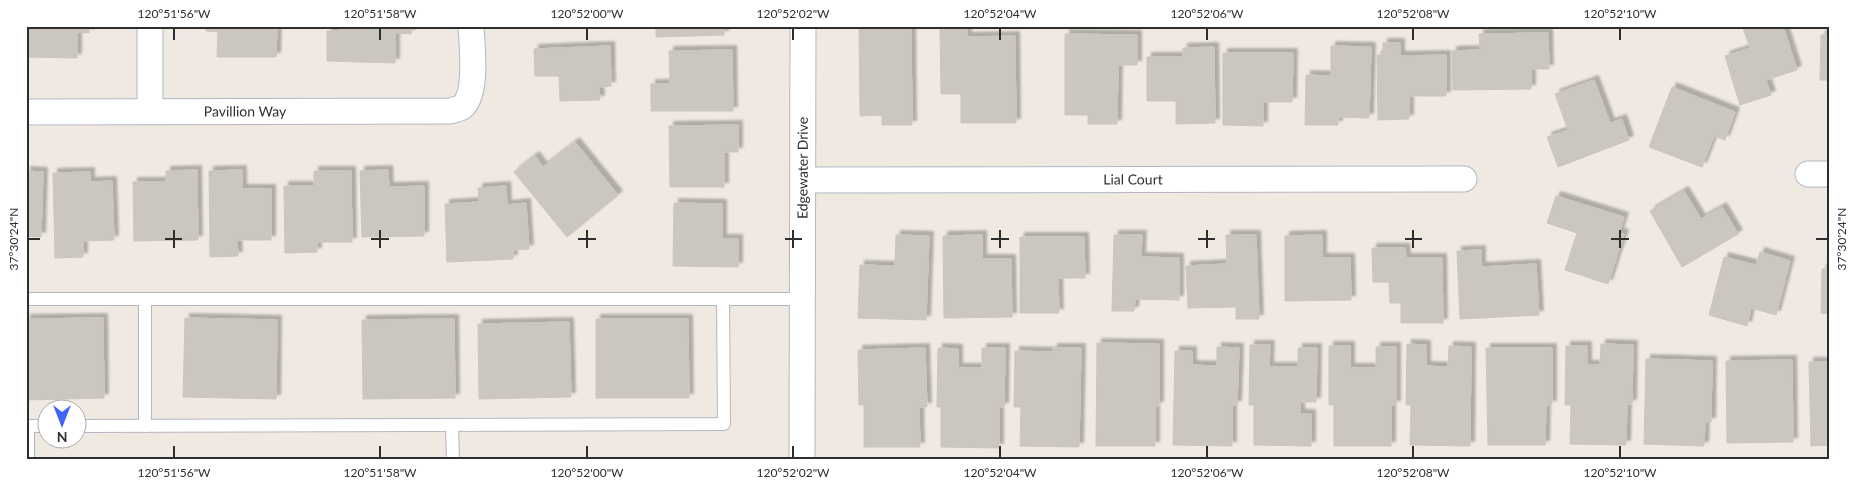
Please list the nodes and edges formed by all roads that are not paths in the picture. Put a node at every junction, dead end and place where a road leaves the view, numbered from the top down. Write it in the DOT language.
graph roads {
  1 [pos="150,26"];
  2 [pos="471,26"];
  3 [pos="803,26"];
  4 [pos="150,111"];
  5 [pos="26,112"];
  6 [pos="803,180"];
  7 [pos="1464,180"];
  8 [pos="802,298"];
  9 [pos="26,299"];
  10 [pos="145,299"];
  11 [pos="724,299"];
  12 [pos="452,425"];
  13 [pos="27,426"];
  14 [pos="88,426"];
  15 [pos="146,426"];
  16 [pos="28,460"];
  17 [pos="453,460"];
  18 [pos="802,460"];
  1 -- 4 [label="street"];
  2 -- 4 [label="street, Pavillion Way"];
  3 -- 6 [label="street, Edgewater Drive"];
  4 -- 5 [label="street, Pavillion Way"];
  6 -- 7 [label="street, Lial Court"];
  6 -- 8 [label="street, Edgewater Drive"];
  8 -- 11 [label="lane"];
  8 -- 18 [label="street, Edgewater Drive"];
  9 -- 10 [label="lane"];
  10 -- 11 [label="lane"];
  10 -- 15 [label="lane"];
  11 -- 12 [label="lane"];
  12 -- 15 [label="lane"];
  12 -- 17 [label="lane"];
  13 -- 16 [label="lane"];
  14 -- 15 [label="lane"];
}
